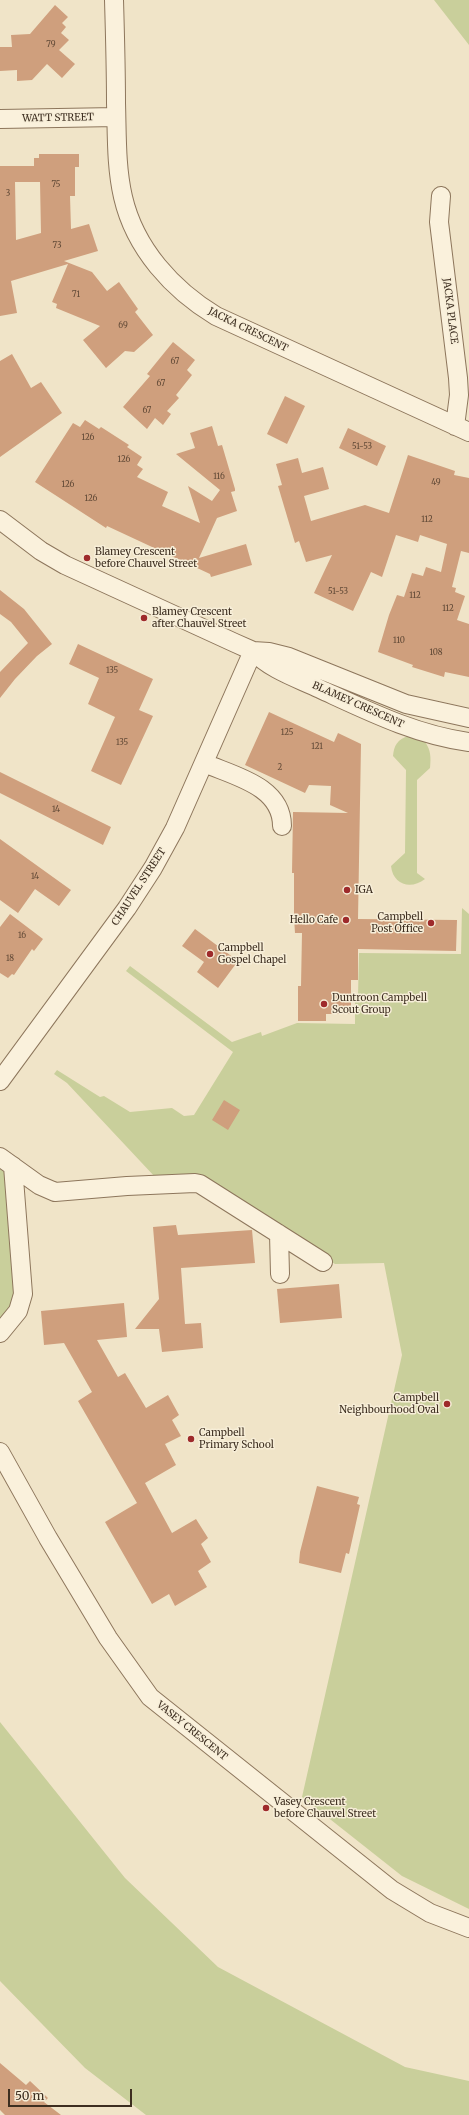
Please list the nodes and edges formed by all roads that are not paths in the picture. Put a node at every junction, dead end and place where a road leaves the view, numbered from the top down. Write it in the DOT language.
graph roads {
  1 [pos="114,0"];
  2 [pos="116,117"];
  3 [pos="0,120"];
  4 [pos="441,196"];
  5 [pos="462,429"];
  6 [pos="0,520"];
  7 [pos="253,651"];
  8 [pos="358,685"];
  9 [pos="351,703"];
  10 [pos="421,709"];
  11 [pos="469,718"];
  12 [pos="400,724"];
  13 [pos="438,737"];
  14 [pos="469,742"];
  15 [pos="204,762"];
  16 [pos="282,826"];
  17 [pos="0,1080"];
  18 [pos="6,1161"];
  19 [pos="279,1234"];
  20 [pos="323,1262"];
  21 [pos="280,1274"];
  22 [pos="0,1333"];
  23 [pos="0,1452"];
  24 [pos="469,1928"];
  1 -- 2 [label="street, JACKA CRESCENT"];
  2 -- 3 [label="street, WATT STREET"];
  2 -- 5 [label="street, JACKA CRESCENT"];
  4 -- 5 [label="street, JACKA PLACE"];
  6 -- 7 [label="street, BLAMEY CRESCENT"];
  7 -- 8 [label="street, BLAMEY CRESCENT"];
  7 -- 9 [label="street, BLAMEY CRESCENT"];
  7 -- 15 [label="street, CHAUVEL STREET"];
  8 -- 9 [label="street"];
  8 -- 10 [label="street, BLAMEY CRESCENT"];
  9 -- 12 [label="street, BLAMEY CRESCENT"];
  10 -- 11 [label="street, BLAMEY CRESCENT"];
  10 -- 12 [label="street"];
  10 -- 13 [label="street"];
  12 -- 13 [label="street, BLAMEY CRESCENT"];
  13 -- 14 [label="street, BLAMEY CRESCENT"];
  15 -- 16 [label="street"];
  15 -- 17 [label="street, CHAUVEL STREET"];
  18 -- 19 [label="street"];
  18 -- 22 [label="street"];
  19 -- 20 [label="street"];
  19 -- 21 [label="street"];
  23 -- 24 [label="street, VASEY CRESCENT"];
}
